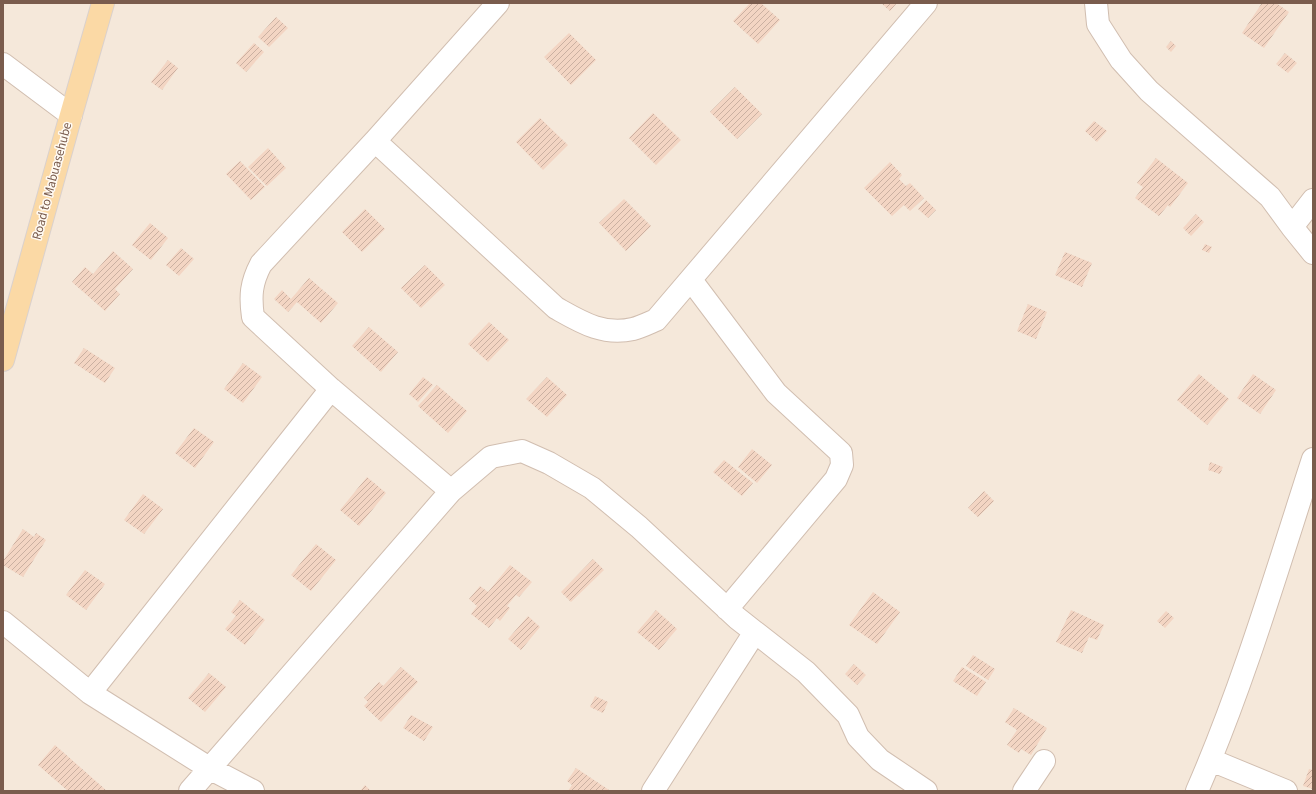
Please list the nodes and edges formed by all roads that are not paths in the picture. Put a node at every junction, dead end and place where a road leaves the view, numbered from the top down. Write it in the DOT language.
graph roads {
  1 [pos="103,3"];
  2 [pos="498,3"];
  3 [pos="926,3"];
  4 [pos="1096,3"];
  5 [pos="3,64"];
  6 [pos="71,115"];
  7 [pos="375,141"];
  8 [pos="1313,200"];
  9 [pos="1292,227"];
  10 [pos="1313,253"];
  11 [pos="691,280"];
  12 [pos="3,360"];
  13 [pos="331,389"];
  14 [pos="1313,459"];
  15 [pos="451,490"];
  16 [pos="728,609"];
  17 [pos="3,622"];
  18 [pos="755,632"];
  19 [pos="90,693"];
  20 [pos="1211,760"];
  21 [pos="1044,761"];
  22 [pos="209,768"];
  23 [pos="190,791"];
  24 [pos="254,791"];
  25 [pos="653,791"];
  26 [pos="926,791"];
  27 [pos="1024,791"];
  28 [pos="1197,791"];
  29 [pos="1286,791"];
  1 -- 6 [label="main road, Road to Mabuasehube"];
  2 -- 7 [label="street"];
  3 -- 11 [label="street"];
  4 -- 9 [label="street"];
  5 -- 6 [label="street"];
  6 -- 12 [label="main road, Road to Mabuasehube"];
  7 -- 11 [label="street"];
  7 -- 13 [label="street"];
  8 -- 9 [label="street"];
  9 -- 10 [label="street"];
  11 -- 16 [label="street"];
  13 -- 15 [label="street"];
  13 -- 19 [label="street"];
  14 -- 20 [label="street"];
  15 -- 16 [label="street"];
  15 -- 22 [label="street"];
  16 -- 18 [label="street"];
  17 -- 19 [label="street"];
  18 -- 25 [label="street"];
  18 -- 26 [label="street"];
  19 -- 22 [label="street"];
  20 -- 28 [label="street"];
  20 -- 29 [label="street"];
  21 -- 27 [label="street"];
  22 -- 23 [label="street"];
  22 -- 24 [label="street"];
}
